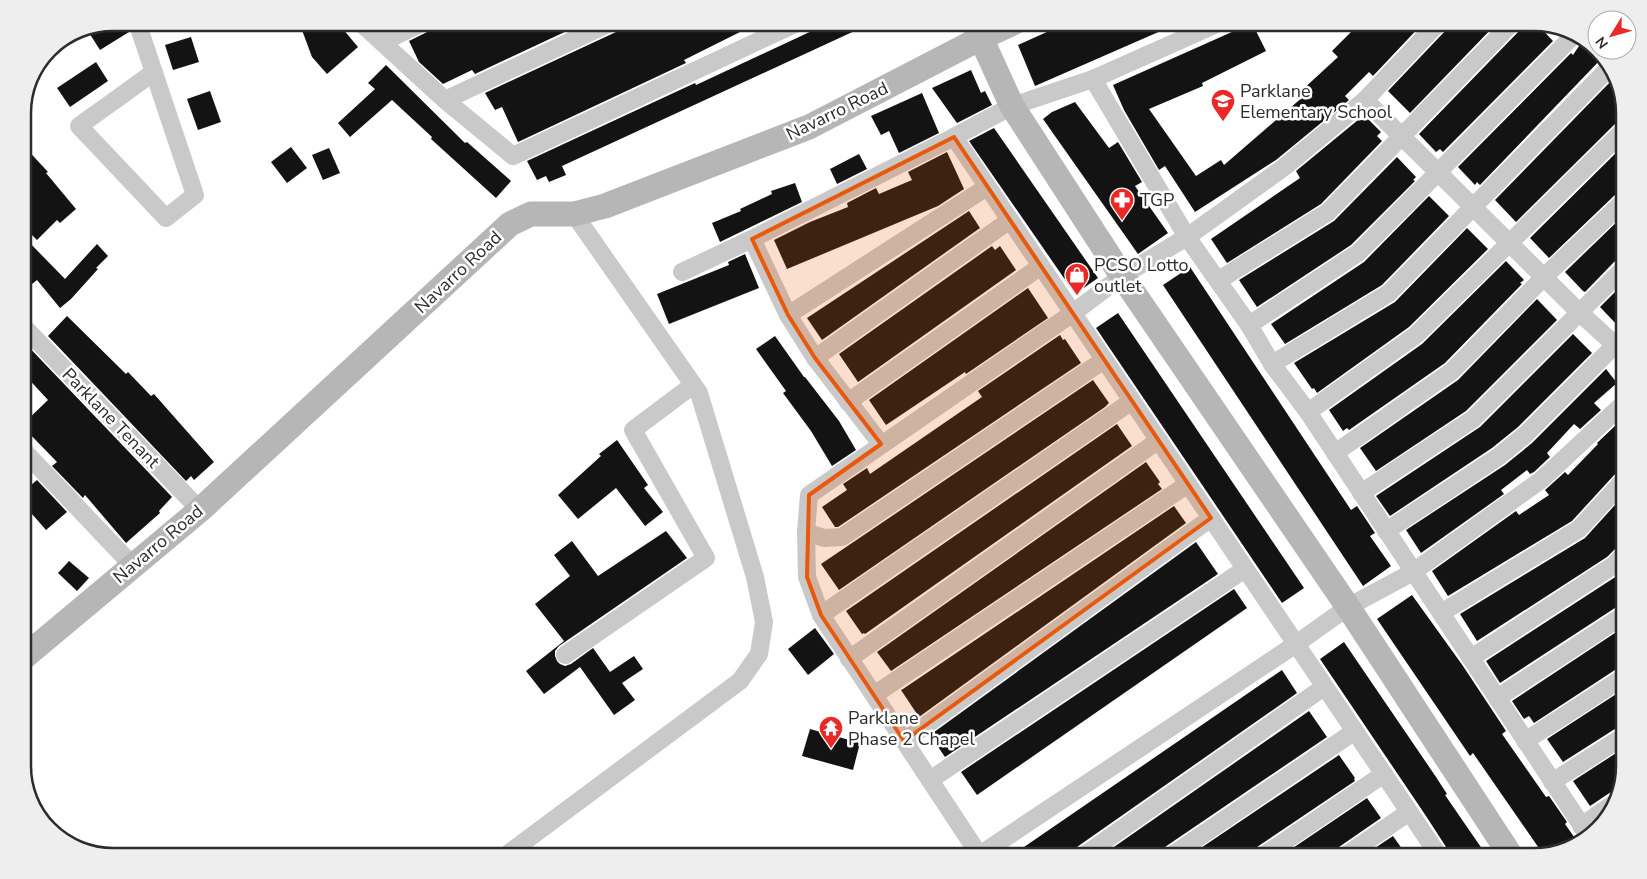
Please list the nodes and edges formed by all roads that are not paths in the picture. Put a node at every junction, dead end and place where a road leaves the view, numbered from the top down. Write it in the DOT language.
graph roads {
  1 [pos="140,31"];
  2 [pos="370,31"];
  3 [pos="406,31"];
  4 [pos="593,31"];
  5 [pos="780,31"];
  6 [pos="976,31"];
  7 [pos="978,31"];
  8 [pos="1200,31"];
  9 [pos="1430,31"];
  10 [pos="1504,31"];
  11 [pos="1569,40"];
  12 [pos="383,42"];
  13 [pos="154,72"];
  14 [pos="1605,73"];
  15 [pos="1093,79"];
  16 [pos="445,100"];
  17 [pos="1365,100"];
  18 [pos="1012,106"];
  19 [pos="954,137"];
  20 [pos="1403,137"];
  21 [pos="1616,138"];
  22 [pos="1438,172"];
  23 [pos="987,187"];
  24 [pos="1474,208"];
  25 [pos="1616,209"];
  26 [pos="574,214"];
  27 [pos="1010,220"];
  28 [pos="1187,236"];
  29 [pos="752,239"];
  30 [pos="1509,242"];
  31 [pos="1041,266"];
  32 [pos="682,272"];
  33 [pos="1122,276"];
  34 [pos="1616,276"];
  35 [pos="1544,277"];
  36 [pos="1219,280"];
  37 [pos="1579,312"];
  38 [pos="1073,313"];
  39 [pos="788,315"];
  40 [pos="1249,325"];
  41 [pos="31,334"];
  42 [pos="1616,341"];
  43 [pos="1616,350"];
  44 [pos="815,358"];
  45 [pos="1104,360"];
  46 [pos="1272,364"];
  47 [pos="693,385"];
  48 [pos="1132,401"];
  49 [pos="848,402"];
  50 [pos="1616,410"];
  51 [pos="1308,412"];
  52 [pos="1159,440"];
  53 [pos="881,444"];
  54 [pos="1335,453"];
  55 [pos="31,458"];
  56 [pos="1188,484"];
  57 [pos="1616,489"];
  58 [pos="1361,493"];
  59 [pos="200,510"];
  60 [pos="1211,518"];
  61 [pos="1386,531"];
  62 [pos="806,532"];
  63 [pos="1616,563"];
  64 [pos="132,565"];
  65 [pos="1245,569"];
  66 [pos="1413,572"];
  67 [pos="1348,608"];
  68 [pos="1441,613"];
  69 [pos="821,615"];
  70 [pos="1616,620"];
  71 [pos="1296,644"];
  72 [pos="31,651"];
  73 [pos="565,655"];
  74 [pos="1471,658"];
  75 [pos="848,659"];
  76 [pos="1616,682"];
  77 [pos="1324,687"];
  78 [pos="874,695"];
  79 [pos="1497,698"];
  80 [pos="1354,731"];
  81 [pos="1525,740"];
  82 [pos="904,741"];
  83 [pos="1616,741"];
  84 [pos="1384,774"];
  85 [pos="930,780"];
  86 [pos="1552,782"];
  87 [pos="1409,812"];
  88 [pos="1584,830"];
  89 [pos="516,848"];
  90 [pos="974,848"];
  91 [pos="991,848"];
  92 [pos="1094,848"];
  93 [pos="1184,848"];
  94 [pos="1275,848"];
  95 [pos="1357,848"];
  96 [pos="1433,848"];
  97 [pos="1506,848"];
  1 -- 13 [label="street"];
  2 -- 12 [label="street"];
  3 -- 12 [label="street"];
  4 -- 16 [label="street"];
  5 -- 16 [label="street"];
  6 -- 26 [label="street, Navarro Road"];
  7 -- 18 [label="street"];
  8 -- 15 [label="street"];
  9 -- 17 [label="street"];
  10 -- 20 [label="street"];
  11 -- 22 [label="street"];
  12 -- 16 [label="street"];
  13 -- 13 [label="street"];
  14 -- 24 [label="street"];
  15 -- 18 [label="street"];
  15 -- 28 [label="street"];
  17 -- 20 [label="street"];
  17 -- 28 [label="street"];
  18 -- 19 [label="street"];
  18 -- 33 [label="street"];
  19 -- 23 [label="street"];
  19 -- 29 [label="street"];
  20 -- 22 [label="street"];
  20 -- 36 [label="street"];
  21 -- 30 [label="street"];
  22 -- 24 [label="street"];
  22 -- 40 [label="street"];
  23 -- 27 [label="street"];
  23 -- 39 [label="street"];
  24 -- 30 [label="street"];
  24 -- 46 [label="street"];
  25 -- 35 [label="street"];
  26 -- 47 [label="street"];
  26 -- 59 [label="street, Navarro Road"];
  27 -- 31 [label="street"];
  27 -- 44 [label="street"];
  28 -- 33 [label="street"];
  28 -- 36 [label="street"];
  29 -- 32 [label="street"];
  29 -- 39 [label="street"];
  30 -- 35 [label="street"];
  30 -- 51 [label="street"];
  31 -- 38 [label="street"];
  31 -- 49 [label="street"];
  33 -- 38 [label="street"];
  33 -- 67 [label="street"];
  34 -- 37 [label="street"];
  35 -- 37 [label="street"];
  35 -- 54 [label="street"];
  36 -- 40 [label="street"];
  37 -- 42 [label="street"];
  37 -- 58 [label="street"];
  38 -- 45 [label="street"];
  38 -- 53 [label="street"];
  39 -- 44 [label="street"];
  40 -- 46 [label="street"];
  41 -- 59 [label="street, Parklane Tenant"];
  43 -- 61 [label="street"];
  44 -- 49 [label="street"];
  45 -- 48 [label="street"];
  45 -- 62 [label="street"];
  46 -- 51 [label="street"];
  47 -- 73 [label="street"];
  47 -- 89 [label="street"];
  48 -- 52 [label="street"];
  48 -- 69 [label="street"];
  49 -- 53 [label="street"];
  50 -- 66 [label="street"];
  51 -- 54 [label="street"];
  52 -- 56 [label="street"];
  52 -- 75 [label="street"];
  53 -- 62 [label="street"];
  54 -- 58 [label="street"];
  55 -- 64 [label="street"];
  56 -- 60 [label="street"];
  56 -- 78 [label="street"];
  57 -- 68 [label="street"];
  58 -- 61 [label="street"];
  59 -- 64 [label="street, Navarro Road"];
  60 -- 65 [label="street"];
  60 -- 82 [label="street"];
  61 -- 66 [label="street"];
  62 -- 69 [label="street"];
  63 -- 74 [label="street"];
  64 -- 72 [label="street, Navarro Road"];
  65 -- 71 [label="street"];
  65 -- 85 [label="street"];
  66 -- 67 [label="street"];
  66 -- 68 [label="street"];
  67 -- 71 [label="street"];
  67 -- 97 [label="street"];
  68 -- 74 [label="street"];
  69 -- 75 [label="street"];
  70 -- 79 [label="street"];
  71 -- 77 [label="street"];
  71 -- 91 [label="street"];
  74 -- 79 [label="street"];
  75 -- 78 [label="street"];
  76 -- 81 [label="street"];
  77 -- 80 [label="street"];
  77 -- 92 [label="street"];
  78 -- 82 [label="street"];
  79 -- 81 [label="street"];
  80 -- 84 [label="street"];
  80 -- 93 [label="street"];
  81 -- 86 [label="street"];
  82 -- 85 [label="street"];
  83 -- 86 [label="street"];
  84 -- 87 [label="street"];
  84 -- 94 [label="street"];
  85 -- 90 [label="street"];
  86 -- 88 [label="street"];
  87 -- 95 [label="street"];
  87 -- 96 [label="street"];
}
